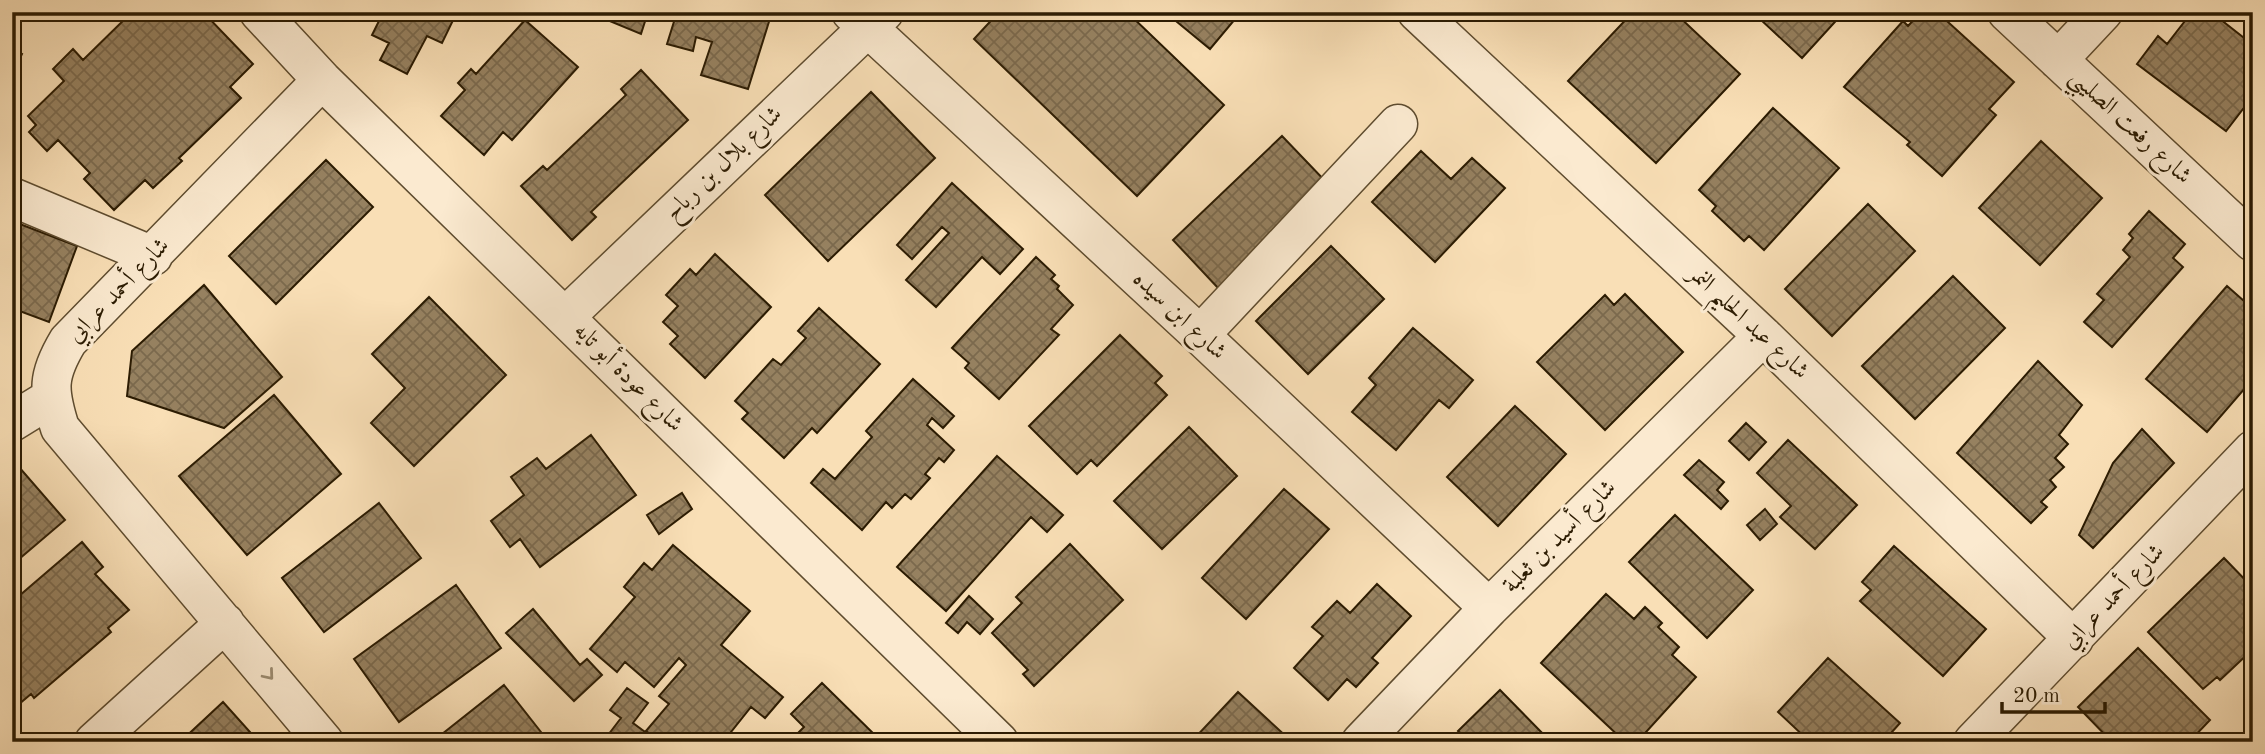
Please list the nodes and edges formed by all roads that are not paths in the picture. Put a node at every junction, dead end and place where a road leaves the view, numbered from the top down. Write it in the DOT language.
graph roads {
  1 [pos="259,12"];
  2 [pos="1417,12"];
  3 [pos="2007,12"];
  4 [pos="2103,12"];
  5 [pos="867,17"];
  6 [pos="2058,60"];
  7 [pos="322,80"];
  8 [pos="1398,124"];
  9 [pos="12,197"];
  10 [pos="2253,242"];
  11 [pos="153,256"];
  12 [pos="566,316"];
  13 [pos="1200,335"];
  14 [pos="1763,336"];
  15 [pos="51,398"];
  16 [pos="12,422"];
  17 [pos="2253,450"];
  18 [pos="1489,608"];
  19 [pos="225,623"];
  20 [pos="2074,639"];
  21 [pos="94,742"];
  22 [pos="324,742"];
  23 [pos="999,742"];
  24 [pos="1361,742"];
  25 [pos="1973,742"];
  1 -- 7 [label="street, شارع عودة أبو تايه"];
  2 -- 14 [label="street, شارع عبد الحليم النمر"];
  3 -- 6 [label="street, شارع رفعت الصليبي"];
  4 -- 6 [label="street"];
  5 -- 12 [label="street, شارع بلال بن رباح"];
  5 -- 13 [label="street, شارع ابن سيده"];
  6 -- 10 [label="street, شارع رفعت الصليبي"];
  7 -- 11 [label="street, شارع أحمد عرابي"];
  7 -- 12 [label="street, شارع عودة أبو تايه"];
  8 -- 13 [label="street"];
  9 -- 11 [label="street"];
  11 -- 15 [label="street, شارع أحمد عرابي"];
  12 -- 23 [label="street, شارع عودة أبو تايه"];
  13 -- 18 [label="street, شارع ابن سيده"];
  14 -- 18 [label="street, شارع أسيد بن ثعلبة"];
  14 -- 20 [label="street, شارع عبد الحليم النمر"];
  15 -- 16 [label="street"];
  15 -- 19 [label="street, شارع أحمد عرابي"];
  17 -- 20 [label="street, شارع أحمد عرابي"];
  18 -- 24 [label="street, شارع أسيد بن ثعلبة"];
  19 -- 21 [label="street"];
  19 -- 22 [label="street, شارع أحمد عرابي, one-way"];
  20 -- 25 [label="street, شارع أحمد عرابي"];
}
